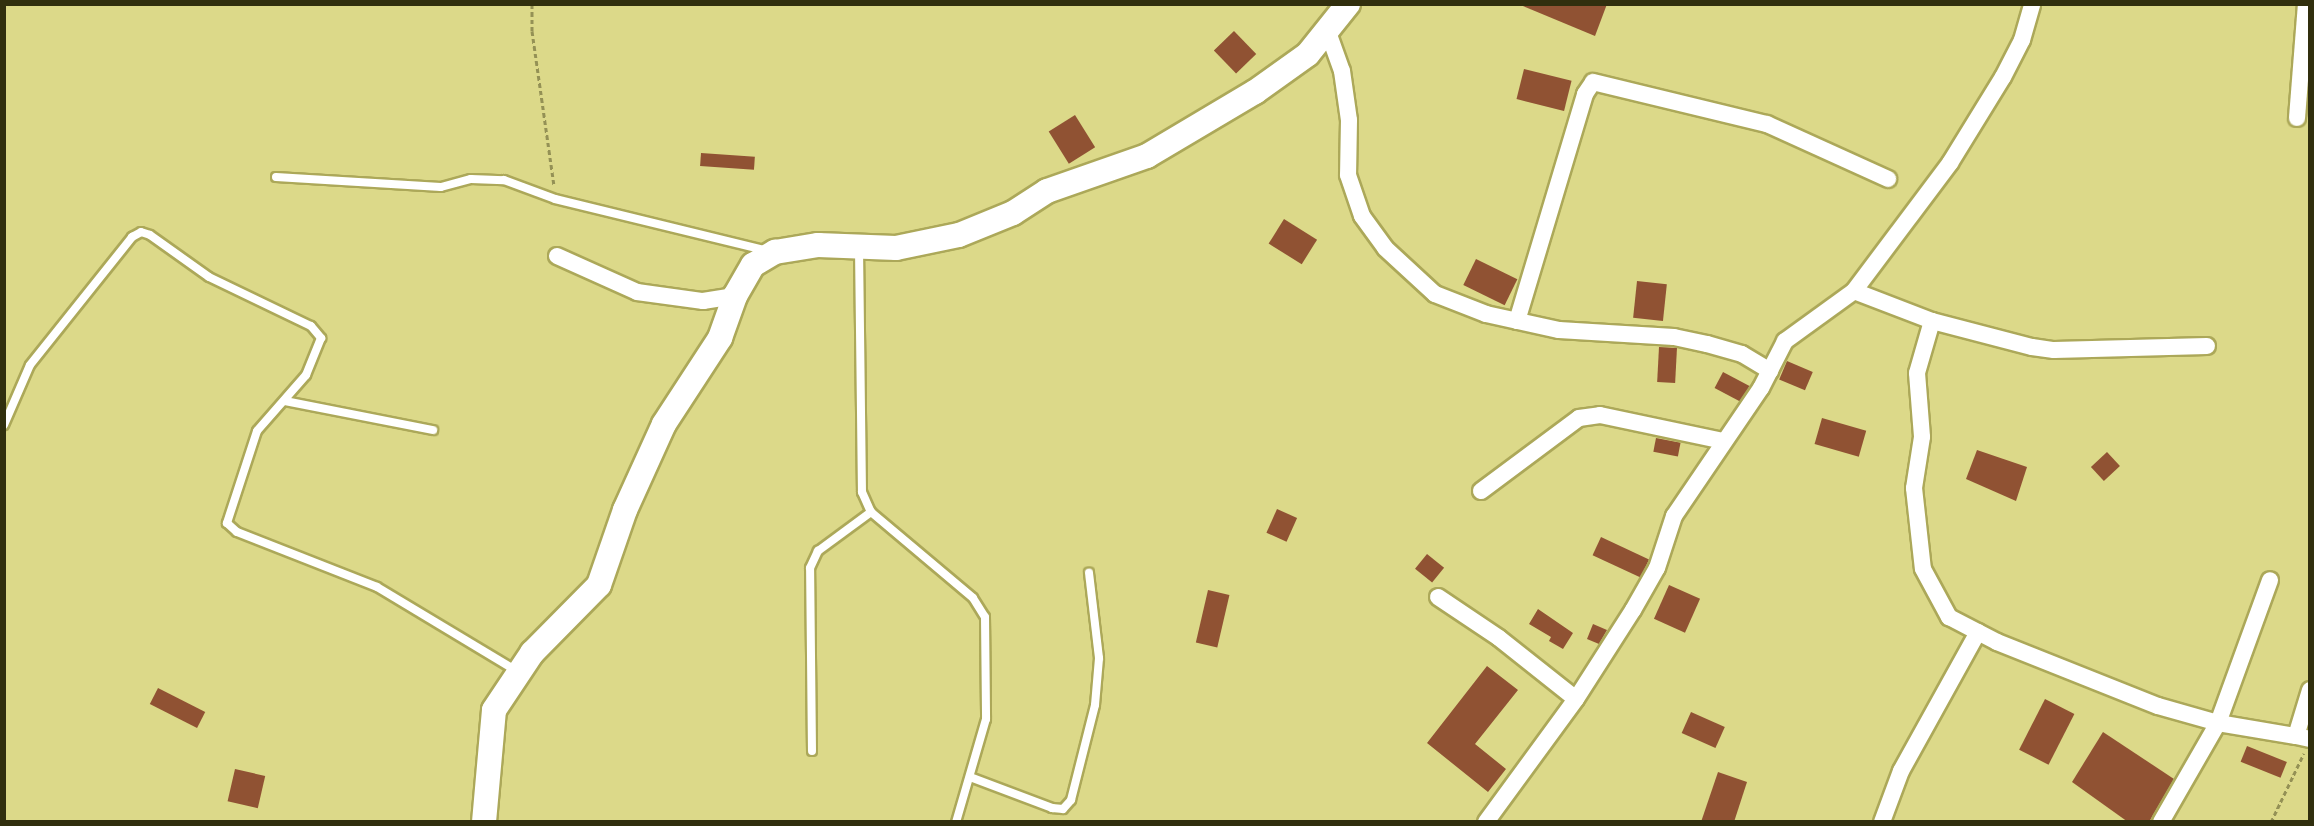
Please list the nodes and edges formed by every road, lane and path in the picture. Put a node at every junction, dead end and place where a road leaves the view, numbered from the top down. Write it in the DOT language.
graph roads {
  1 [pos="532,4"];
  2 [pos="1348,4"];
  3 [pos="2032,4"];
  4 [pos="2306,4"];
  5 [pos="1328,32"];
  6 [pos="2297,118"];
  7 [pos="276,177"];
  8 [pos="1888,179"];
  9 [pos="555,199"];
  10 [pos="859,248"];
  11 [pos="776,252"];
  12 [pos="557,256"];
  13 [pos="1854,291"];
  14 [pos="735,296"];
  15 [pos="1517,321"];
  16 [pos="1932,321"];
  17 [pos="2207,346"];
  18 [pos="1770,371"];
  19 [pos="285,401"];
  20 [pos="4,425"];
  21 [pos="433,430"];
  22 [pos="1723,441"];
  23 [pos="1481,491"];
  24 [pos="871,512"];
  25 [pos="1089,573"];
  26 [pos="2270,580"];
  27 [pos="1438,597"];
  28 [pos="1978,632"];
  29 [pos="519,672"];
  30 [pos="2310,690"];
  31 [pos="1576,699"];
  32 [pos="2218,723"];
  33 [pos="2303,742"];
  34 [pos="812,751"];
  35 [pos="970,777"];
  36 [pos="484,822"];
  37 [pos="956,822"];
  38 [pos="1486,822"];
  39 [pos="1882,822"];
  40 [pos="2161,822"];
  41 [pos="2271,822"];
  1 -- 9 [label="path"];
  2 -- 5 [label="street"];
  3 -- 13 [label="street"];
  4 -- 6 [label="street"];
  5 -- 10 [label="street"];
  5 -- 15 [label="street"];
  7 -- 9 [label="lane"];
  8 -- 15 [label="street"];
  9 -- 11 [label="lane"];
  10 -- 11 [label="street"];
  10 -- 24 [label="lane"];
  11 -- 14 [label="street"];
  12 -- 14 [label="street"];
  13 -- 16 [label="street"];
  13 -- 18 [label="street"];
  14 -- 29 [label="street"];
  15 -- 18 [label="street"];
  16 -- 17 [label="street"];
  16 -- 28 [label="street"];
  18 -- 22 [label="street"];
  19 -- 20 [label="lane"];
  19 -- 21 [label="lane"];
  19 -- 29 [label="lane"];
  22 -- 23 [label="street"];
  22 -- 31 [label="street"];
  24 -- 34 [label="lane"];
  24 -- 35 [label="lane"];
  25 -- 35 [label="lane"];
  26 -- 32 [label="street"];
  27 -- 31 [label="street"];
  28 -- 32 [label="street"];
  28 -- 39 [label="street"];
  29 -- 36 [label="street"];
  30 -- 33 [label="street"];
  31 -- 38 [label="street"];
  32 -- 33 [label="street"];
  32 -- 40 [label="street"];
  33 -- 41 [label="path"];
  35 -- 37 [label="lane"];
}
